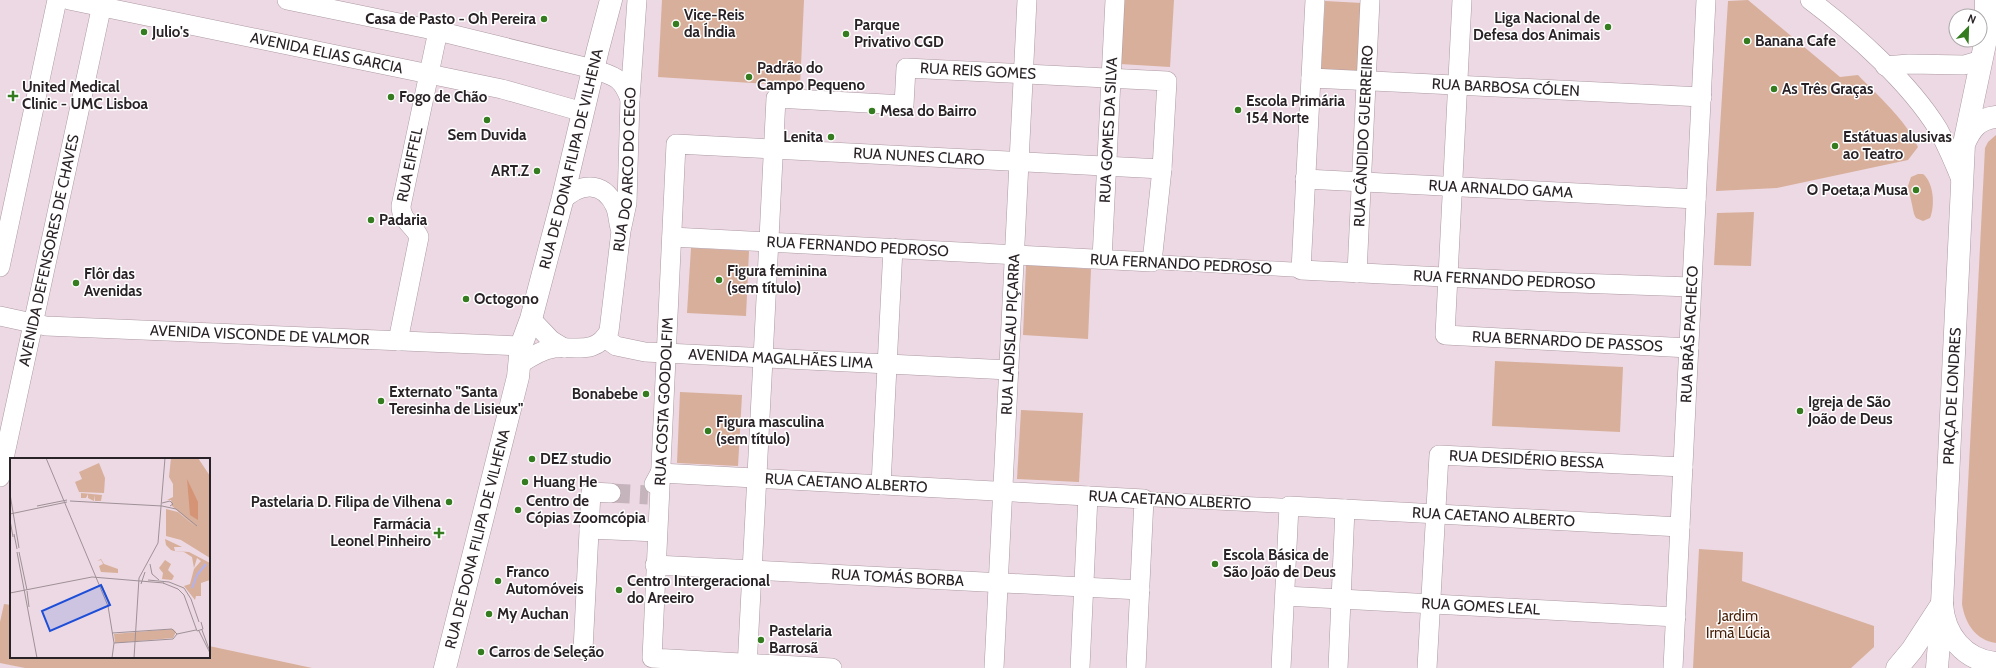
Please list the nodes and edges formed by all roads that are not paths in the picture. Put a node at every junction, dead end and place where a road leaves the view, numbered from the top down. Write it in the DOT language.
graph roads {
  1 [pos="58,0"];
  2 [pos="69,0"];
  3 [pos="287,0"];
  4 [pos="611,0"];
  5 [pos="637,0"];
  6 [pos="1027,0"];
  7 [pos="1115,0"];
  8 [pos="1314,0"];
  9 [pos="1370,0"];
  10 [pos="1462,0"];
  11 [pos="1706,0"];
  12 [pos="1810,0"];
  13 [pos="1986,0"];
  14 [pos="102,3"];
  15 [pos="438,30"];
  16 [pos="1981,60"];
  17 [pos="1885,66"];
  18 [pos="593,69"];
  19 [pos="1023,73"];
  20 [pos="430,74"];
  21 [pos="1111,78"];
  22 [pos="1311,78"];
  23 [pos="1366,81"];
  24 [pos="1458,85"];
  25 [pos="1702,97"];
  26 [pos="630,99"];
  27 [pos="583,112"];
  28 [pos="1996,117"];
  29 [pos="676,144"];
  30 [pos="1964,144"];
  31 [pos="773,149"];
  32 [pos="1019,162"];
  33 [pos="1106,166"];
  34 [pos="1162,170"];
  35 [pos="1305,179"];
  36 [pos="1361,182"];
  37 [pos="1962,183"];
  38 [pos="1452,187"];
  39 [pos="1696,199"];
  40 [pos="562,202"];
  41 [pos="621,231"];
  42 [pos="672,237"];
  43 [pos="768,242"];
  44 [pos="893,248"];
  45 [pos="1014,255"];
  46 [pos="1102,259"];
  47 [pos="1152,262"];
  48 [pos="0,267"];
  49 [pos="1301,270"];
  50 [pos="1357,272"];
  51 [pos="1448,277"];
  52 [pos="1691,287"];
  53 [pos="0,316"];
  54 [pos="532,319"];
  55 [pos="33,323"];
  56 [pos="605,338"];
  57 [pos="398,341"];
  58 [pos="564,348"];
  59 [pos="1689,348"];
  60 [pos="666,354"];
  61 [pos="521,355"];
  62 [pos="763,359"];
  63 [pos="887,364"];
  64 [pos="1009,370"];
  65 [pos="1683,467"];
  66 [pos="660,473"];
  67 [pos="0,477"];
  68 [pos="757,479"];
  69 [pos="881,485"];
  70 [pos="1002,491"];
  71 [pos="611,493"];
  72 [pos="648,495"];
  73 [pos="1088,496"];
  74 [pos="1144,499"];
  75 [pos="1289,506"];
  76 [pos="1346,509"];
  77 [pos="1435,514"];
  78 [pos="1680,526"];
  79 [pos="589,529"];
  80 [pos="657,532"];
  81 [pos="655,565"];
  82 [pos="752,570"];
  83 [pos="998,583"];
  84 [pos="1084,587"];
  85 [pos="1140,590"];
  86 [pos="1285,596"];
  87 [pos="1341,599"];
  88 [pos="1430,604"];
  89 [pos="1942,604"];
  90 [pos="1676,616"];
  91 [pos="583,650"];
  92 [pos="1996,663"];
  93 [pos="748,666"];
  94 [pos="445,668"];
  95 [pos="832,668"];
  96 [pos="994,668"];
  97 [pos="1080,668"];
  98 [pos="1136,668"];
  99 [pos="1281,668"];
  100 [pos="1338,668"];
  101 [pos="1427,668"];
  102 [pos="1673,668"];
  103 [pos="1897,668"];
  104 [pos="1937,668"];
  1 -- 48 [label="street"];
  2 -- 14 [label="street, AVENIDA ELIAS GARCIA"];
  3 -- 15 [label="street"];
  4 -- 18 [label="main road, RUA DE DONA FILIPA DE VILHENA"];
  5 -- 26 [label="street, RUA DO ARCO DO CEGO"];
  6 -- 19 [label="street, RUA LADISLAU PIÇARRA"];
  7 -- 21 [label="street, RUA GOMES DA SILVA"];
  8 -- 22 [label="street"];
  9 -- 23 [label="street, RUA CÂNDIDO GUERREIRO"];
  10 -- 24 [label="street"];
  11 -- 25 [label="street, RUA BRÁS PACHECO"];
  12 -- 17 [label="street"];
  13 -- 16 [label="main road"];
  14 -- 20 [label="street, AVENIDA ELIAS GARCIA"];
  14 -- 55 [label="street, AVENIDA DEFENSORES DE CHAVES"];
  15 -- 18 [label="street"];
  15 -- 20 [label="street, RUA EIFFEL"];
  16 -- 17 [label="street"];
  16 -- 30 [label="main road"];
  17 -- 37 [label="street"];
  18 -- 26 [label="street"];
  18 -- 27 [label="main road, RUA DE DONA FILIPA DE VILHENA"];
  19 -- 21 [label="street, RUA REIS GOMES"];
  19 -- 31 [label="street, RUA REIS GOMES"];
  19 -- 32 [label="street, RUA LADISLAU PIÇARRA"];
  20 -- 27 [label="street, AVENIDA ELIAS GARCIA"];
  20 -- 57 [label="street, RUA EIFFEL"];
  21 -- 33 [label="street, RUA GOMES DA SILVA"];
  21 -- 34 [label="street, RUA REIS GOMES"];
  22 -- 23 [label="street, RUA BARBOSA CÓLEN"];
  22 -- 35 [label="street"];
  23 -- 24 [label="street, RUA BARBOSA CÓLEN"];
  23 -- 36 [label="street, RUA CÂNDIDO GUERREIRO"];
  24 -- 25 [label="street, RUA BARBOSA CÓLEN"];
  24 -- 38 [label="street"];
  25 -- 39 [label="street, RUA BRÁS PACHECO"];
  26 -- 41 [label="street, RUA DO ARCO DO CEGO"];
  27 -- 40 [label="main road, RUA DE DONA FILIPA DE VILHENA"];
  28 -- 30 [label="main road, PRAÇA DE LONDRES"];
  29 -- 31 [label="street, RUA NUNES CLARO"];
  29 -- 42 [label="street, RUA COSTA GOODOLFIM"];
  30 -- 37 [label="main road, PRAÇA DE LONDRES"];
  31 -- 32 [label="street, RUA NUNES CLARO"];
  31 -- 43 [label="street"];
  32 -- 33 [label="street, RUA NUNES CLARO"];
  32 -- 45 [label="street, RUA LADISLAU PIÇARRA"];
  33 -- 34 [label="street, RUA NUNES CLARO"];
  33 -- 46 [label="street, RUA GOMES DA SILVA"];
  34 -- 47 [label="street"];
  35 -- 36 [label="street, RUA ARNALDO GAMA"];
  35 -- 49 [label="street"];
  36 -- 38 [label="street, RUA ARNALDO GAMA"];
  36 -- 50 [label="street, RUA CÂNDIDO GUERREIRO"];
  37 -- 89 [label="main road, PRAÇA DE LONDRES"];
  38 -- 39 [label="street, RUA ARNALDO GAMA"];
  38 -- 51 [label="street"];
  39 -- 52 [label="street, RUA BRÁS PACHECO"];
  40 -- 41 [label="street"];
  40 -- 54 [label="main road, RUA DE DONA FILIPA DE VILHENA"];
  41 -- 56 [label="street, RUA DO ARCO DO CEGO"];
  42 -- 43 [label="street, RUA FERNANDO PEDROSO"];
  42 -- 60 [label="street, RUA COSTA GOODOLFIM"];
  43 -- 44 [label="street, RUA FERNANDO PEDROSO"];
  43 -- 62 [label="street"];
  44 -- 45 [label="street, RUA FERNANDO PEDROSO"];
  44 -- 63 [label="street, AVENIDA MAGALHÃES LIMA"];
  45 -- 46 [label="street, RUA FERNANDO PEDROSO"];
  45 -- 64 [label="street, RUA LADISLAU PIÇARRA"];
  46 -- 47 [label="street, RUA FERNANDO PEDROSO"];
  47 -- 49 [label="street, RUA FERNANDO PEDROSO"];
  49 -- 50 [label="street, RUA FERNANDO PEDROSO"];
  50 -- 51 [label="street, RUA FERNANDO PEDROSO"];
  51 -- 52 [label="street, RUA FERNANDO PEDROSO"];
  51 -- 59 [label="street, RUA BERNARDO DE PASSOS"];
  52 -- 59 [label="street, RUA BRÁS PACHECO"];
  53 -- 55 [label="street, AVENIDA VISCONDE DE VALMOR"];
  54 -- 58 [label="street"];
  54 -- 61 [label="main road, RUA DE DONA FILIPA DE VILHENA"];
  55 -- 57 [label="street, AVENIDA VISCONDE DE VALMOR"];
  55 -- 67 [label="street, AVENIDA DEFENSORES DE CHAVES"];
  56 -- 58 [label="street"];
  56 -- 60 [label="street, AVENIDA MAGALHÃES LIMA"];
  57 -- 61 [label="street, AVENIDA VISCONDE DE VALMOR"];
  58 -- 61 [label="street"];
  59 -- 65 [label="street, RUA BRÁS PACHECO"];
  60 -- 62 [label="street, AVENIDA MAGALHÃES LIMA"];
  60 -- 66 [label="street, RUA COSTA GOODOLFIM"];
  61 -- 94 [label="main road, RUA DE DONA FILIPA DE VILHENA"];
  62 -- 63 [label="street, AVENIDA MAGALHÃES LIMA"];
  62 -- 68 [label="street"];
  63 -- 64 [label="street, AVENIDA MAGALHÃES LIMA"];
  63 -- 69 [label="street, AVENIDA MAGALHÃES LIMA"];
  64 -- 70 [label="street, RUA LADISLAU PIÇARRA"];
  65 -- 77 [label="street, RUA DESIDÉRIO BESSA"];
  65 -- 78 [label="street, RUA BRÁS PACHECO"];
  66 -- 68 [label="street, RUA CAETANO ALBERTO"];
  66 -- 72 [label="street"];
  66 -- 80 [label="street, RUA COSTA GOODOLFIM"];
  68 -- 69 [label="street, RUA CAETANO ALBERTO"];
  68 -- 82 [label="street"];
  69 -- 70 [label="street, RUA CAETANO ALBERTO"];
  70 -- 73 [label="street, RUA CAETANO ALBERTO"];
  70 -- 83 [label="street, RUA LADISLAU PIÇARRA"];
  71 -- 79 [label="street"];
  73 -- 74 [label="street, RUA CAETANO ALBERTO"];
  73 -- 84 [label="street"];
  74 -- 75 [label="street, RUA CAETANO ALBERTO"];
  74 -- 85 [label="street"];
  75 -- 76 [label="street, RUA CAETANO ALBERTO"];
  75 -- 86 [label="street"];
  76 -- 77 [label="street, RUA CAETANO ALBERTO"];
  76 -- 87 [label="street"];
  77 -- 78 [label="street, RUA CAETANO ALBERTO"];
  77 -- 88 [label="street, RUA DESIDÉRIO BESSA"];
  78 -- 90 [label="street, RUA BRÁS PACHECO"];
  79 -- 80 [label="street"];
  79 -- 91 [label="street"];
  80 -- 81 [label="street, RUA COSTA GOODOLFIM"];
  81 -- 82 [label="street, RUA TOMÁS BORBA"];
  81 -- 93 [label="street, RUA COSTA GOODOLFIM"];
  82 -- 83 [label="street, RUA TOMÁS BORBA"];
  82 -- 93 [label="street"];
  83 -- 84 [label="street, RUA TOMÁS BORBA"];
  83 -- 96 [label="street, RUA LADISLAU PIÇARRA"];
  84 -- 85 [label="street, RUA TOMÁS BORBA"];
  84 -- 97 [label="street"];
  85 -- 98 [label="street"];
  86 -- 87 [label="street, RUA GOMES LEAL"];
  86 -- 99 [label="street"];
  87 -- 88 [label="street, RUA GOMES LEAL"];
  87 -- 100 [label="street"];
  88 -- 90 [label="street, RUA GOMES LEAL"];
  88 -- 101 [label="street, RUA DESIDÉRIO BESSA"];
  89 -- 92 [label="main road, PRAÇA DE LONDRES"];
  89 -- 103 [label="main road"];
  89 -- 104 [label="main road"];
  90 -- 102 [label="street, RUA BRÁS PACHECO"];
  93 -- 95 [label="street"];
}
